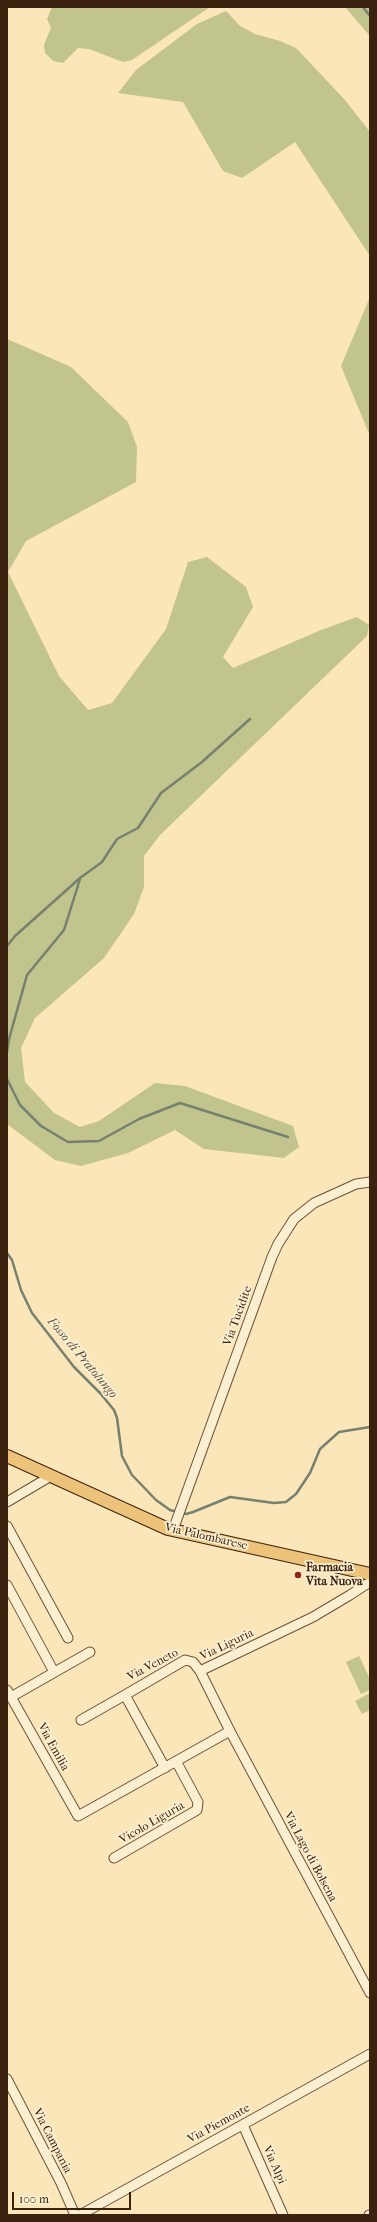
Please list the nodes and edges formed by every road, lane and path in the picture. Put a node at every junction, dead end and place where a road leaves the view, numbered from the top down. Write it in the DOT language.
graph roads {
  1 [pos="370,1182"];
  2 [pos="7,1456"];
  3 [pos="51,1476"];
  4 [pos="7,1502"];
  5 [pos="174,1525"];
  6 [pos="7,1526"];
  7 [pos="370,1574"];
  8 [pos="370,1582"];
  9 [pos="7,1586"];
  10 [pos="68,1638"];
  11 [pos="90,1652"];
  12 [pos="200,1671"];
  13 [pos="54,1672"];
  14 [pos="9,1693"];
  15 [pos="125,1695"];
  16 [pos="81,1720"];
  17 [pos="230,1731"];
  18 [pos="176,1762"];
  19 [pos="165,1768"];
  20 [pos="114,1858"];
  21 [pos="370,1993"];
  22 [pos="370,2054"];
  23 [pos="7,2079"];
  24 [pos="243,2125"];
  25 [pos="75,2215"];
  26 [pos="80,2215"];
  27 [pos="283,2215"];
  1 -- 5 [label="street, Via Tucidite"];
  2 -- 3 [label="main road, Via Palombarese"];
  3 -- 4 [label="street"];
  3 -- 5 [label="main road, Via Palombarese"];
  5 -- 7 [label="main road, Via Palombarese"];
  6 -- 10 [label="street"];
  8 -- 12 [label="street, Via Liguria"];
  9 -- 13 [label="street"];
  11 -- 13 [label="street"];
  12 -- 15 [label="street, Via Veneto"];
  12 -- 17 [label="street, Via Liguria"];
  13 -- 14 [label="street"];
  14 -- 19 [label="street, Via Emilia"];
  15 -- 16 [label="street"];
  15 -- 19 [label="street, Via Veneto"];
  17 -- 18 [label="street"];
  17 -- 21 [label="street, Via Lago di Bolsena"];
  18 -- 19 [label="street"];
  18 -- 20 [label="street, Vicolo Liguria"];
  22 -- 24 [label="street, Via Piemonte"];
  23 -- 25 [label="street, Via Campania"];
  24 -- 26 [label="street, Via Piemonte"];
  24 -- 27 [label="street, Via Alpi"];
}
